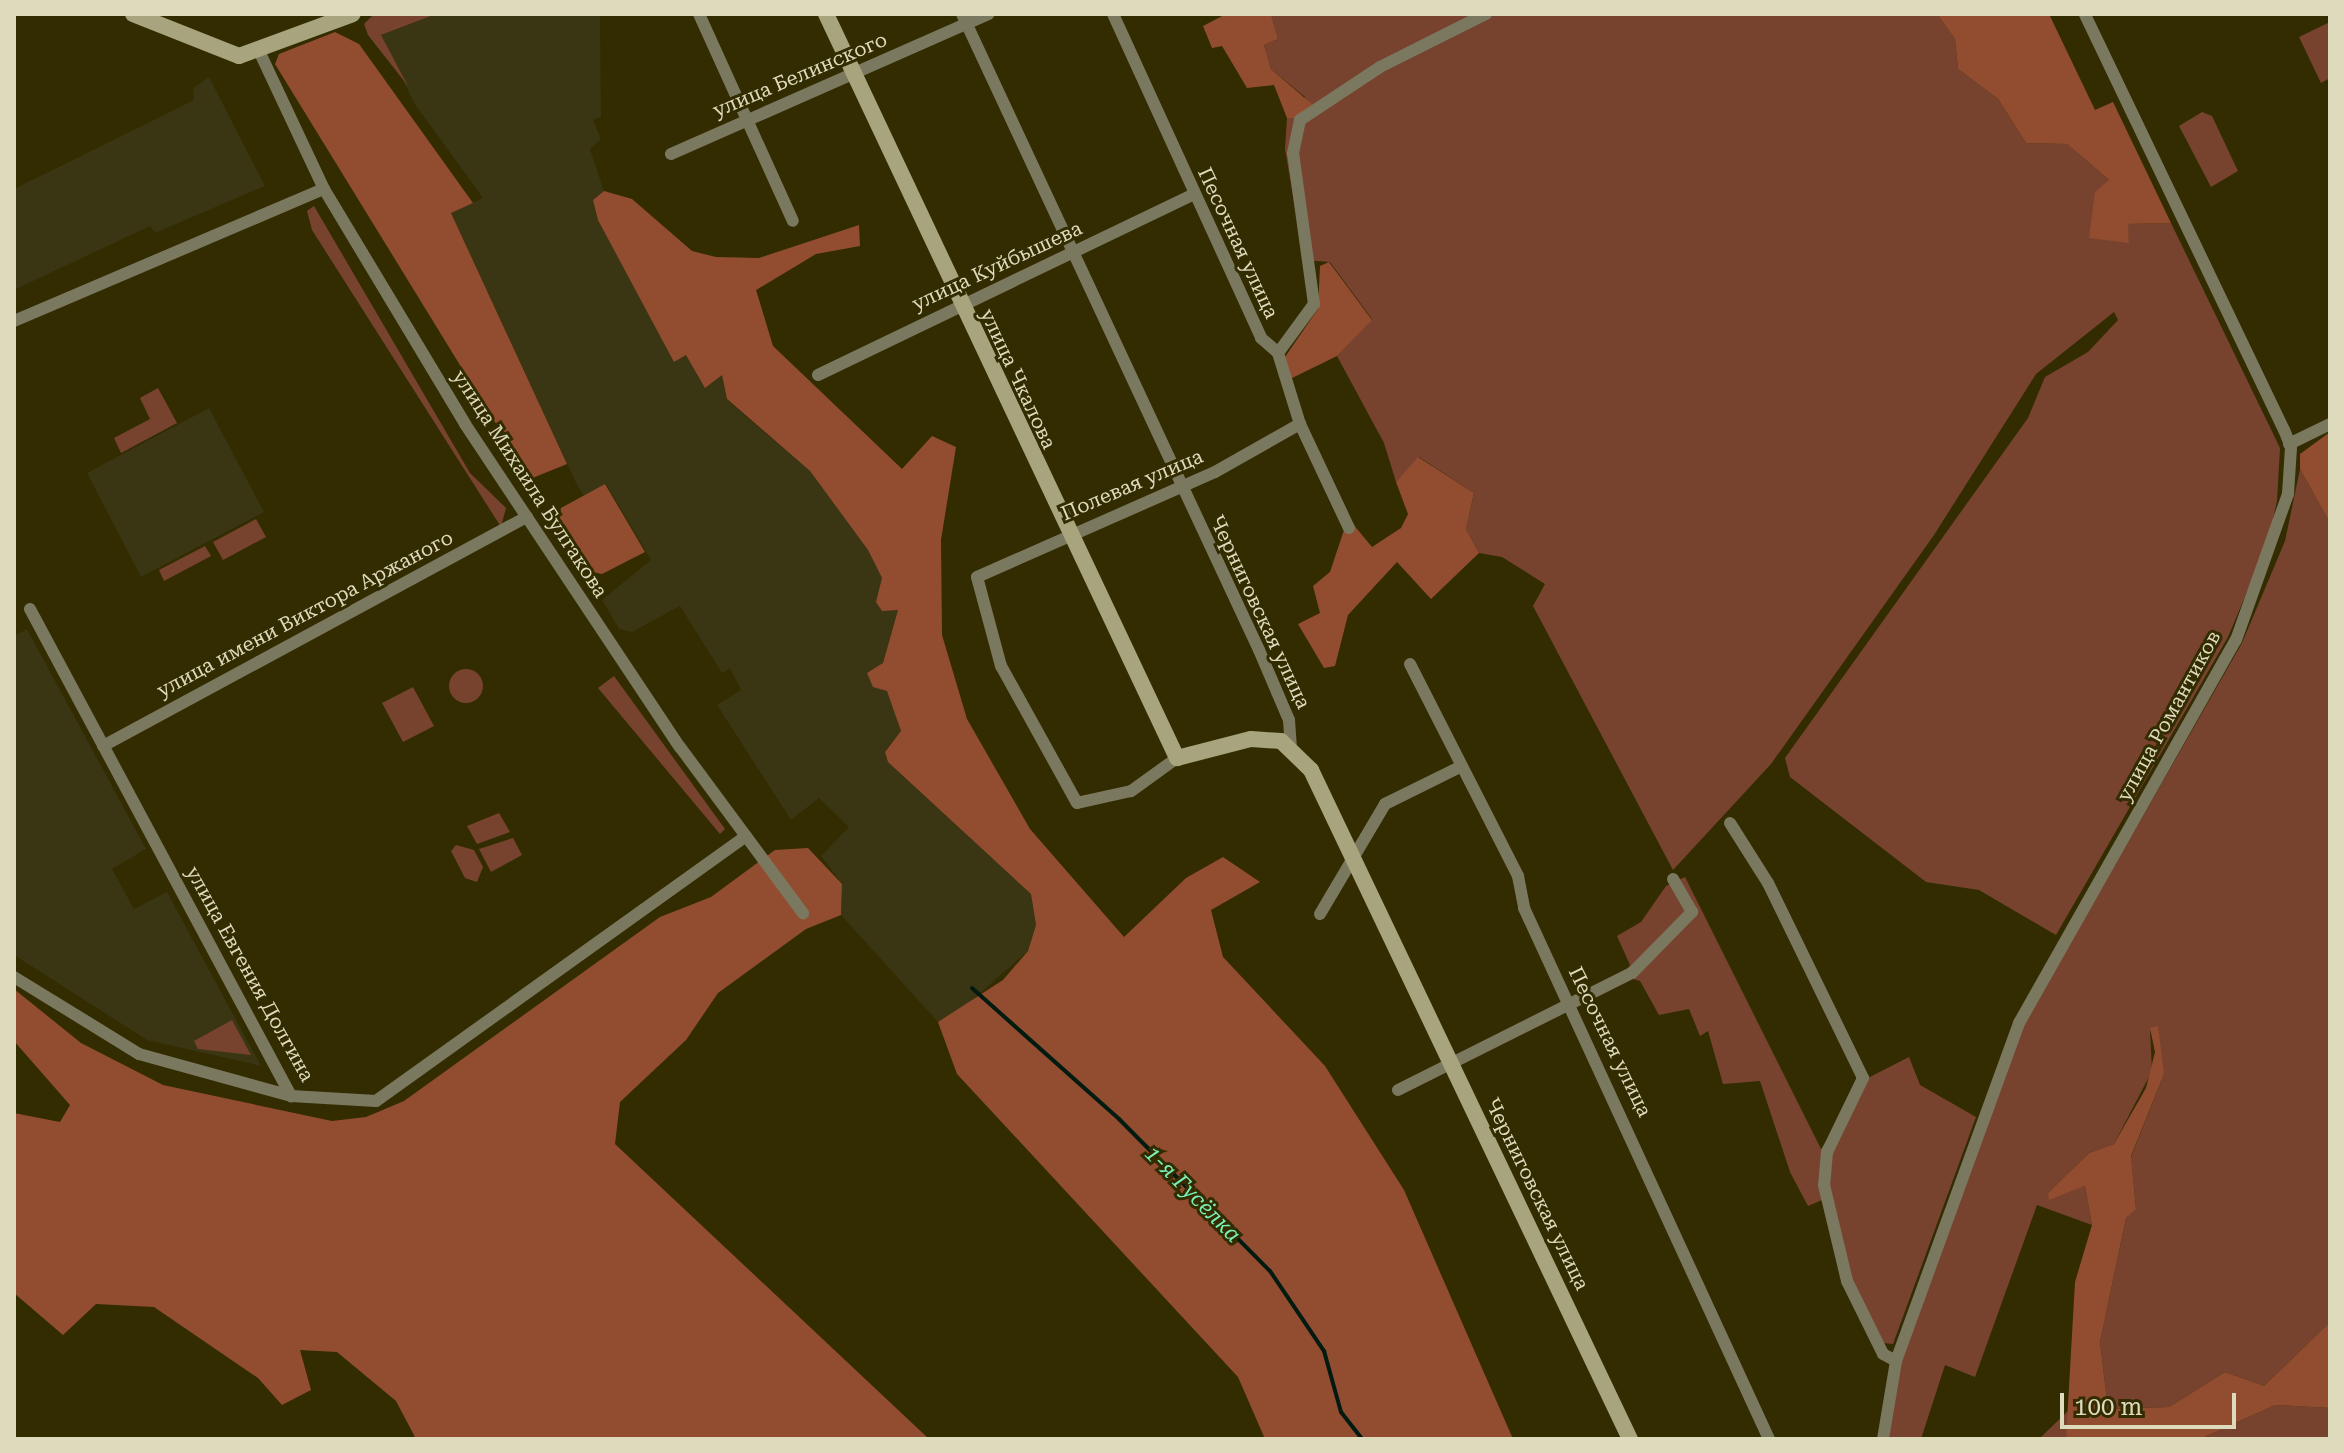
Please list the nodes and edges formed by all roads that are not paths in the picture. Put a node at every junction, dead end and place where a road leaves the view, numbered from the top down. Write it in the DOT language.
graph roads {
  1 [pos="133,14"];
  2 [pos="353,14"];
  3 [pos="699,14"];
  4 [pos="826,14"];
  5 [pos="989,14"];
  6 [pos="1113,14"];
  7 [pos="1486,14"];
  8 [pos="2085,14"];
  9 [pos="964,19"];
  10 [pos="260,53"];
  11 [pos="854,75"];
  12 [pos="750,118"];
  13 [pos="671,154"];
  14 [pos="324,189"];
  15 [pos="1192,195"];
  16 [pos="793,221"];
  17 [pos="1076,252"];
  18 [pos="961,303"];
  19 [pos="14,321"];
  20 [pos="1278,353"];
  21 [pos="818,375"];
  22 [pos="1300,424"];
  23 [pos="2330,424"];
  24 [pos="2289,444"];
  25 [pos="1179,487"];
  26 [pos="527,517"];
  27 [pos="1349,528"];
  28 [pos="1070,534"];
  29 [pos="30,609"];
  30 [pos="1410,664"];
  31 [pos="103,746"];
  32 [pos="1291,746"];
  33 [pos="1177,758"];
  34 [pos="1458,768"];
  35 [pos="1730,823"];
  36 [pos="746,836"];
  37 [pos="1354,852"];
  38 [pos="1673,879"];
  39 [pos="803,913"];
  40 [pos="1320,914"];
  41 [pos="14,977"];
  42 [pos="1571,1005"];
  43 [pos="1452,1065"];
  44 [pos="1398,1090"];
  45 [pos="291,1096"];
  46 [pos="1896,1361"];
  47 [pos="1630,1439"];
  48 [pos="1769,1439"];
  49 [pos="1883,1439"];
  1 -- 10 [label="street"];
  2 -- 10 [label="street"];
  3 -- 12 [label="street"];
  4 -- 11 [label="street, улица Чкалова"];
  5 -- 9 [label="street, улица Белинского"];
  6 -- 15 [label="street, Песочная улица"];
  7 -- 20 [label="street"];
  8 -- 24 [label="street"];
  9 -- 11 [label="street, улица Белинского"];
  9 -- 17 [label="street, Черниговская улица"];
  10 -- 14 [label="street, улица Михаила Булгакова"];
  11 -- 12 [label="street, улица Белинского"];
  11 -- 18 [label="street, улица Чкалова"];
  12 -- 13 [label="street, улица Белинского"];
  12 -- 16 [label="street"];
  14 -- 19 [label="street"];
  14 -- 26 [label="street, улица Михаила Булгакова"];
  15 -- 17 [label="street, улица Куйбышева"];
  15 -- 20 [label="street, Песочная улица"];
  17 -- 18 [label="street, улица Куйбышева"];
  17 -- 25 [label="street, Черниговская улица"];
  18 -- 21 [label="street, улица Куйбышева"];
  18 -- 28 [label="street, улица Чкалова"];
  20 -- 22 [label="street, Песочная улица"];
  22 -- 25 [label="street, Полевая улица"];
  22 -- 27 [label="street, Песочная улица"];
  23 -- 24 [label="street"];
  24 -- 46 [label="street, улица Романтиков"];
  25 -- 28 [label="street, Полевая улица"];
  25 -- 32 [label="street, Черниговская улица"];
  26 -- 31 [label="street, улица имени Виктора Аржаного"];
  26 -- 36 [label="street, улица Михаила Булгакова"];
  28 -- 33 [label="street, улица Чкалова"];
  28 -- 33 [label="street, Полевая улица"];
  29 -- 31 [label="street, улица Евгения Долгина"];
  30 -- 34 [label="street, Песочная улица"];
  31 -- 45 [label="street, улица Евгения Долгина"];
  32 -- 33 [label="street"];
  32 -- 37 [label="street, Черниговская улица"];
  34 -- 37 [label="street"];
  34 -- 42 [label="street, Песочная улица"];
  35 -- 46 [label="street"];
  36 -- 39 [label="street, улица Михаила Булгакова"];
  36 -- 45 [label="street, улица Евгения Долгина"];
  37 -- 40 [label="street"];
  37 -- 43 [label="street, Черниговская улица"];
  38 -- 42 [label="street"];
  41 -- 45 [label="street"];
  42 -- 43 [label="street"];
  42 -- 48 [label="street, Песочная улица"];
  43 -- 44 [label="street"];
  43 -- 47 [label="street, Черниговская улица"];
  46 -- 49 [label="street, улица Романтиков"];
}
